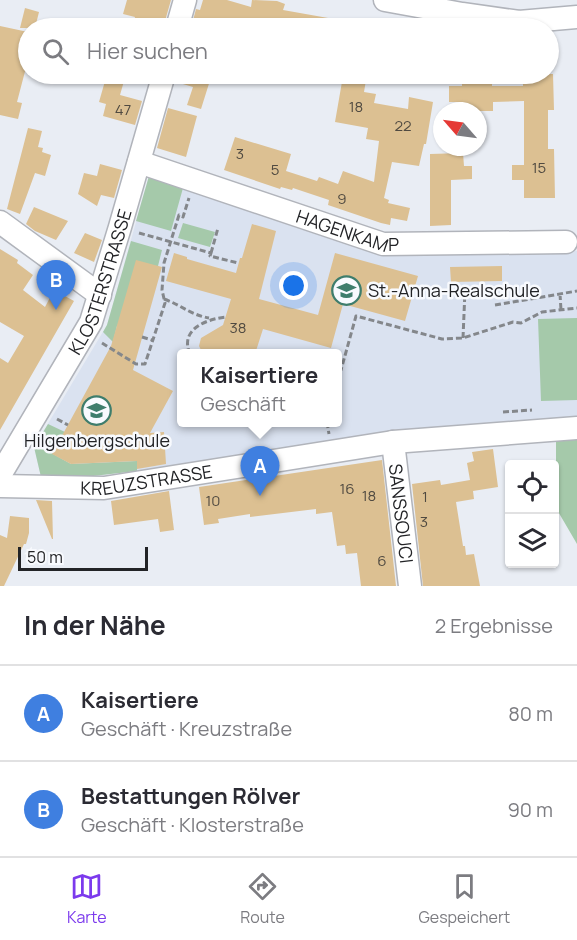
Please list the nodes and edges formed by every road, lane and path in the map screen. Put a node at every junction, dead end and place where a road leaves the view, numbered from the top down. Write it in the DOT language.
graph roads {
  1 [pos="185,0"];
  2 [pos="385,0"];
  3 [pos="577,17"];
  4 [pos="180,18"];
  5 [pos="495,18"];
  6 [pos="559,18"];
  7 [pos="161,84"];
  8 [pos="139,162"];
  9 [pos="191,191"];
  10 [pos="0,222"];
  11 [pos="120,227"];
  12 [pos="218,228"];
  13 [pos="171,242"];
  14 [pos="566,242"];
  15 [pos="211,253"];
  16 [pos="238,263"];
  17 [pos="465,290"];
  18 [pos="577,291"];
  19 [pos="560,293"];
  20 [pos="100,295"];
  21 [pos="164,299"];
  22 [pos="495,305"];
  23 [pos="577,308"];
  24 [pos="561,310"];
  25 [pos="226,317"];
  26 [pos="211,318"];
  27 [pos="85,333"];
  28 [pos="142,337"];
  29 [pos="463,338"];
  30 [pos="153,340"];
  31 [pos="189,349"];
  32 [pos="342,366"];
  33 [pos="577,428"];
  34 [pos="393,442"];
  35 [pos="1,474"];
  36 [pos="410,586"];
  1 -- 4 [label="street"];
  2 -- 5 [label="street"];
  3 -- 6 [label="street"];
  7 -- 8 [label="street, KLOSTERSTRASSE"];
  8 -- 11 [label="street, KLOSTERSTRASSE"];
  8 -- 14 [label="street, HAGENKAMP"];
  9 -- 13 [label="path"];
  10 -- 20 [label="street"];
  11 -- 13 [label="path"];
  11 -- 20 [label="street, KLOSTERSTRASSE"];
  12 -- 15 [label="path"];
  13 -- 15 [label="path"];
  13 -- 21 [label="path"];
  15 -- 16 [label="path"];
  17 -- 29 [label="path"];
  18 -- 19 [label="path"];
  19 -- 22 [label="path"];
  19 -- 24 [label="path"];
  20 -- 27 [label="street, KLOSTERSTRASSE"];
  21 -- 26 [label="path"];
  21 -- 30 [label="path"];
  23 -- 24 [label="path"];
  24 -- 29 [label="path"];
  25 -- 26 [label="path"];
  26 -- 31 [label="path"];
  27 -- 30 [label="path"];
  27 -- 35 [label="street, KLOSTERSTRASSE"];
  28 -- 30 [label="path"];
  29 -- 32 [label="path"];
  33 -- 34 [label="street, KREUZSTRASSE"];
  34 -- 35 [label="street, KREUZSTRASSE"];
  34 -- 36 [label="street, SANSSOUCI"];
}
